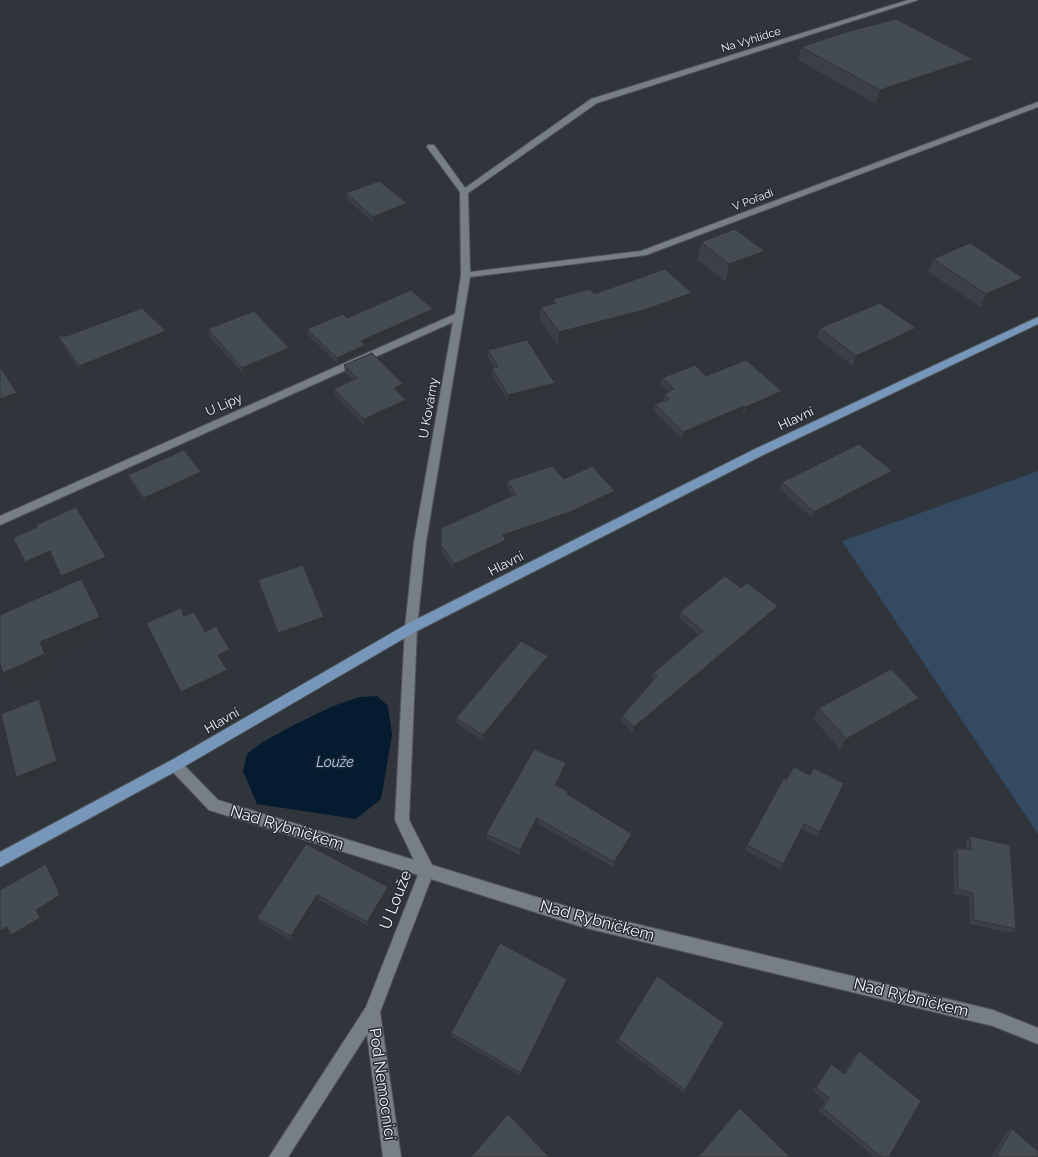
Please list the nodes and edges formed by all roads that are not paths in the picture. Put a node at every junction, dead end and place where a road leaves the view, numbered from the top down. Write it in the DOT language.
graph roads {
  1 [pos="916,0"];
  2 [pos="1038,104"];
  3 [pos="431,147"];
  4 [pos="464,192"];
  5 [pos="466,275"];
  6 [pos="460,315"];
  7 [pos="1038,320"];
  8 [pos="0,521"];
  9 [pos="411,628"];
  10 [pos="175,765"];
  11 [pos="0,860"];
  12 [pos="427,871"];
  13 [pos="372,1012"];
  14 [pos="1038,1036"];
  15 [pos="278,1157"];
  16 [pos="392,1157"];
  1 -- 4 [label="street, Na Vyhlídce"];
  2 -- 5 [label="street, V Pořadí"];
  3 -- 4 [label="street"];
  4 -- 5 [label="street, U Kovárny"];
  5 -- 6 [label="street, U Kovárny"];
  6 -- 8 [label="street, U Lípy"];
  6 -- 9 [label="street, U Kovárny"];
  7 -- 9 [label="main road, Hlavní"];
  9 -- 10 [label="main road, Hlavní"];
  9 -- 12 [label="street, U Louže"];
  10 -- 11 [label="main road, Hlavní"];
  10 -- 12 [label="street, Nad Rybníčkem"];
  12 -- 13 [label="street, U Louže"];
  12 -- 14 [label="street, Nad Rybníčkem"];
  13 -- 15 [label="street, U Louže"];
  13 -- 16 [label="street, Pod Nemocnicí"];
}
